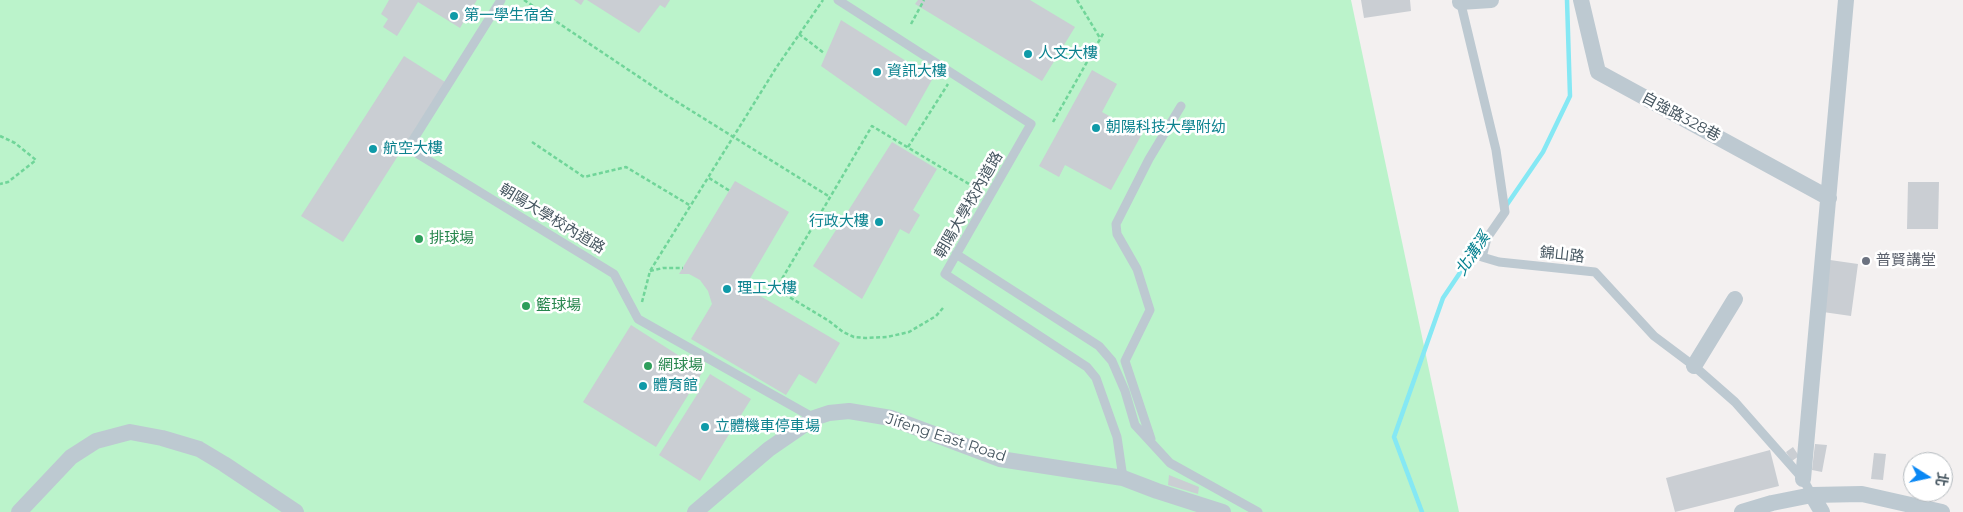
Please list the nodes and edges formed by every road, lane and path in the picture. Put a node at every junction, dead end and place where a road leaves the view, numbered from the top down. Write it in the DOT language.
graph roads {
  1 [pos="501,0"];
  2 [pos="524,0"];
  3 [pos="823,0"];
  4 [pos="838,0"];
  5 [pos="924,0"];
  6 [pos="1077,0"];
  7 [pos="1491,0"];
  8 [pos="1581,0"];
  9 [pos="1846,0"];
  10 [pos="1460,1"];
  11 [pos="911,24"];
  12 [pos="1104,32"];
  13 [pos="800,34"];
  14 [pos="1100,38"];
  15 [pos="824,53"];
  16 [pos="954,75"];
  17 [pos="1180,106"];
  18 [pos="1053,122"];
  19 [pos="0,136"];
  20 [pos="532,142"];
  21 [pos="908,148"];
  22 [pos="709,178"];
  23 [pos="0,184"];
  24 [pos="730,191"];
  25 [pos="989,196"];
  26 [pos="830,198"];
  27 [pos="1829,198"];
  28 [pos="692,206"];
  29 [pos="956,254"];
  30 [pos="683,268"];
  31 [pos="650,271"];
  32 [pos="1735,299"];
  33 [pos="942,308"];
  34 [pos="638,319"];
  35 [pos="1694,366"];
  36 [pos="814,418"];
  37 [pos="1168,460"];
  38 [pos="1123,478"];
  39 [pos="1803,479"];
  40 [pos="1812,495"];
  41 [pos="19,512"];
  42 [pos="296,512"];
  43 [pos="695,512"];
  44 [pos="1223,512"];
  45 [pos="1258,512"];
  46 [pos="1742,512"];
  47 [pos="1822,512"];
  48 [pos="1942,512"];
  1 -- 34 [label="lane, 朝陽大學校內道路"];
  2 -- 26 [label="path"];
  3 -- 13 [label="path"];
  4 -- 16 [label="lane, 朝陽大學校內道路"];
  5 -- 11 [label="path"];
  6 -- 14 [label="path"];
  7 -- 10 [label="street"];
  8 -- 27 [label="street, 自強路328巷"];
  9 -- 27 [label="street"];
  10 -- 35 [label="lane, 錦山路"];
  12 -- 14 [label="path"];
  13 -- 15 [label="path"];
  13 -- 22 [label="path"];
  14 -- 18 [label="path"];
  16 -- 21 [label="path"];
  16 -- 25 [label="lane, 朝陽大學校內道路"];
  17 -- 37 [label="lane"];
  19 -- 23 [label="path"];
  20 -- 28 [label="path"];
  21 -- 25 [label="path"];
  21 -- 26 [label="path"];
  22 -- 24 [label="path"];
  22 -- 28 [label="path"];
  25 -- 29 [label="lane, 朝陽大學校內道路"];
  26 -- 33 [label="path"];
  27 -- 39 [label="street"];
  28 -- 31 [label="path"];
  29 -- 37 [label="lane"];
  29 -- 38 [label="lane, 朝陽大學校內道路"];
  30 -- 31 [label="path"];
  31 -- 34 [label="path"];
  32 -- 35 [label="street"];
  34 -- 36 [label="lane"];
  35 -- 39 [label="lane, 錦山路"];
  36 -- 38 [label="street, Jifeng East Road"];
  36 -- 43 [label="street, Jifeng East Road"];
  37 -- 45 [label="lane"];
  38 -- 44 [label="street, Jifeng East Road"];
  39 -- 40 [label="lane, 錦山路"];
  40 -- 46 [label="street"];
  40 -- 47 [label="street"];
  40 -- 48 [label="street"];
  41 -- 42 [label="street"];
}
